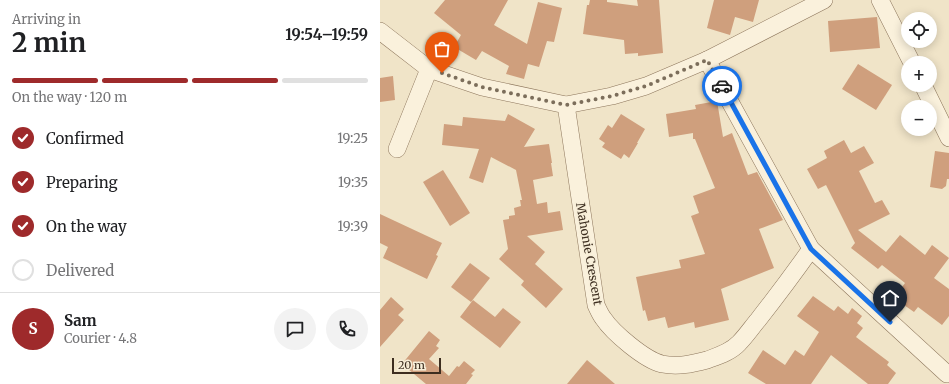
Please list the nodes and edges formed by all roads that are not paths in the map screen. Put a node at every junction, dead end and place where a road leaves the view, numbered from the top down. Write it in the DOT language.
graph roads {
  1 [pos="824,0"];
  2 [pos="880,0"];
  3 [pos="380,31"];
  4 [pos="908,56"];
  5 [pos="707,60"];
  6 [pos="429,69"];
  7 [pos="926,92"];
  8 [pos="566,105"];
  9 [pos="949,138"];
  10 [pos="396,149"];
  11 [pos="811,249"];
  12 [pos="945,376"];
  1 -- 5 [label="street"];
  2 -- 4 [label="street"];
  3 -- 6 [label="street"];
  5 -- 8 [label="street"];
  5 -- 11 [label="street"];
  6 -- 8 [label="street"];
  6 -- 10 [label="street"];
  7 -- 9 [label="street"];
  8 -- 11 [label="street, Mahonie Crescent"];
  11 -- 12 [label="street"];
}
